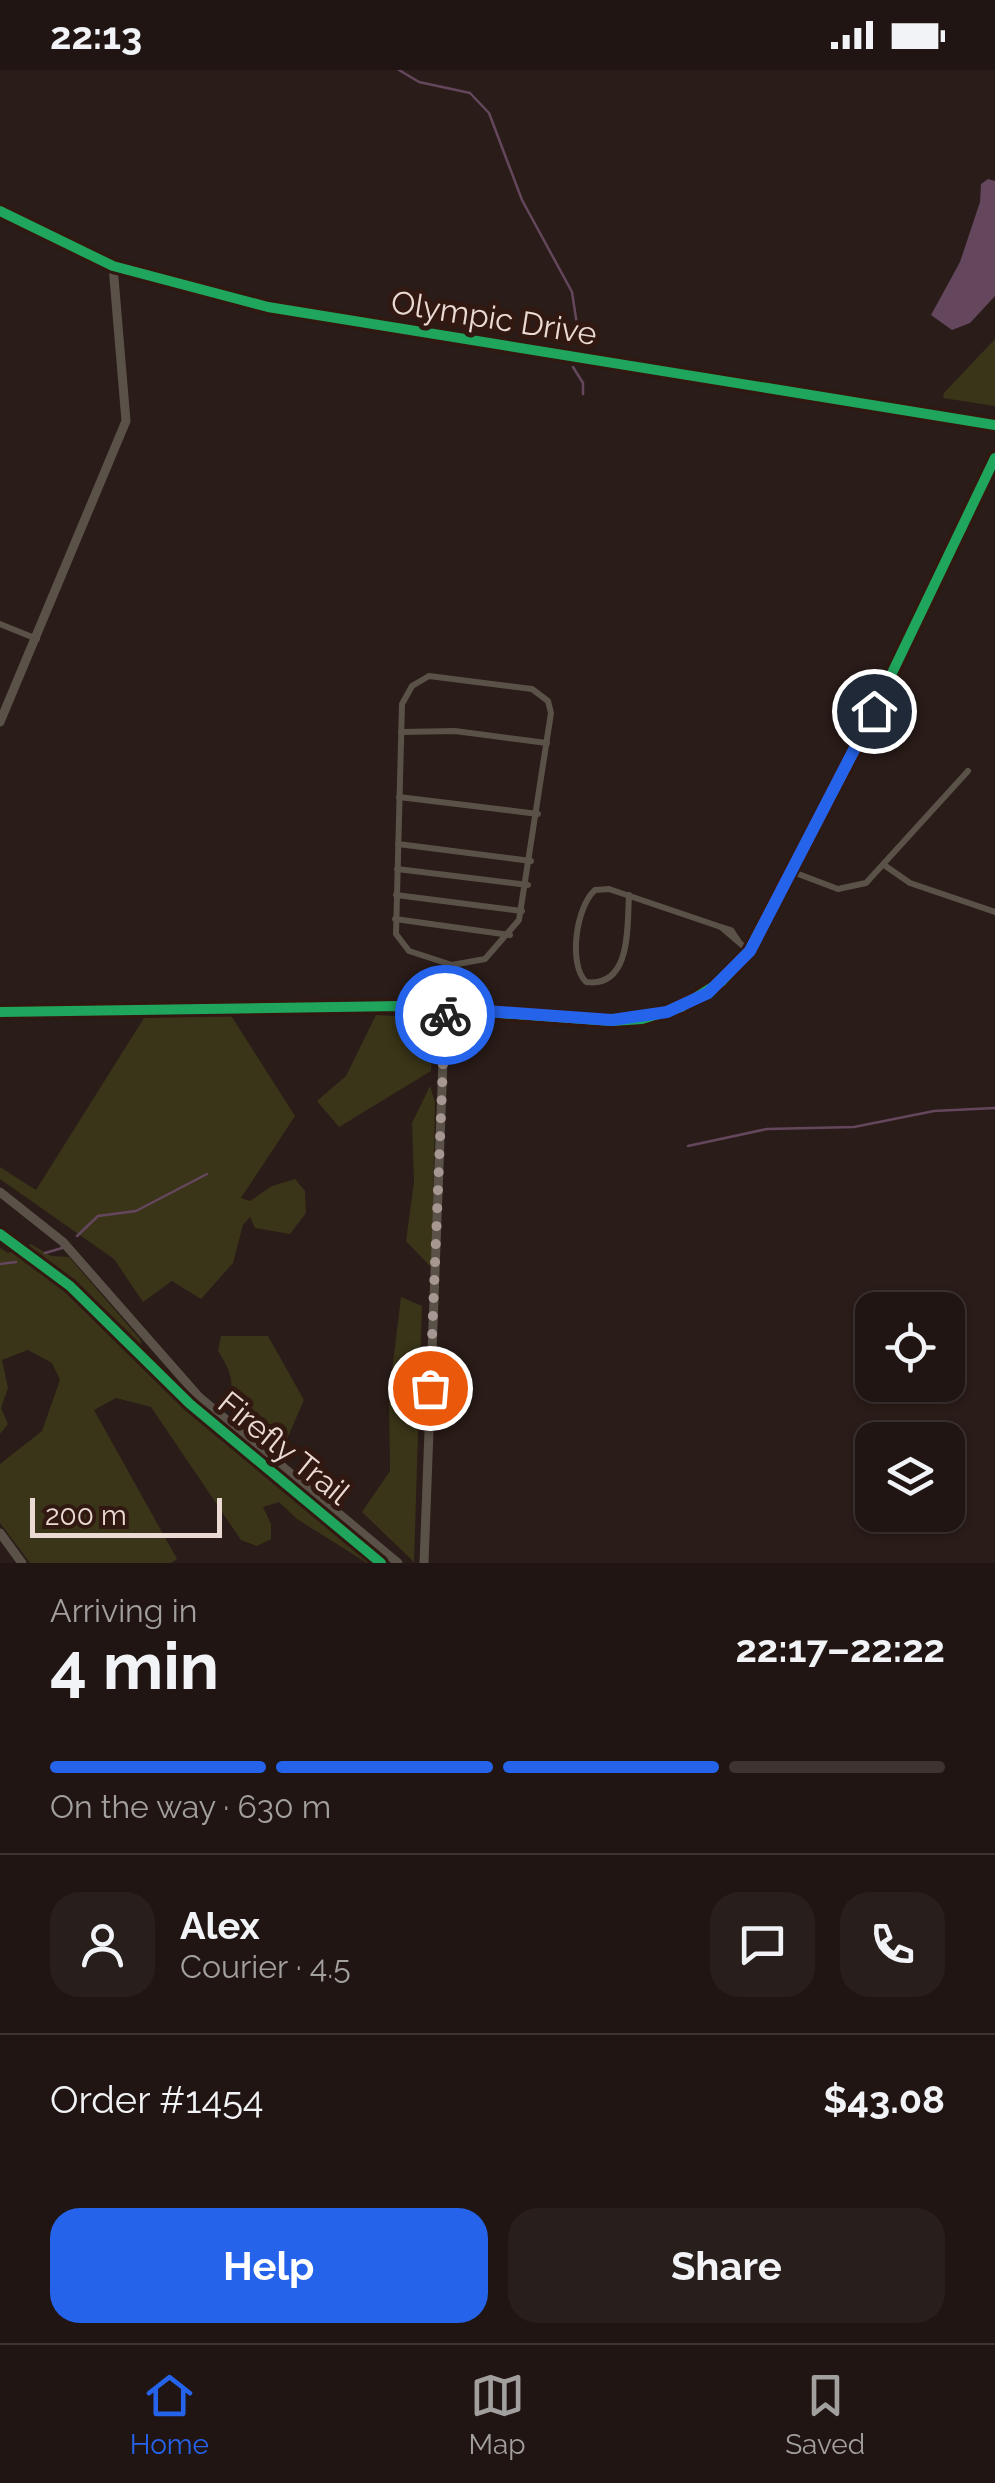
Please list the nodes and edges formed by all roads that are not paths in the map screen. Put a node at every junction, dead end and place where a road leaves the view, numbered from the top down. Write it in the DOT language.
graph roads {
  1 [pos="0,211"];
  2 [pos="114,266"];
  3 [pos="995,426"];
  4 [pos="995,458"];
  5 [pos="0,624"];
  6 [pos="38,640"];
  7 [pos="0,722"];
  8 [pos="401,732"];
  9 [pos="547,743"];
  10 [pos="968,772"];
  11 [pos="399,797"];
  12 [pos="538,814"];
  13 [pos="398,844"];
  14 [pos="531,861"];
  15 [pos="884,865"];
  16 [pos="397,869"];
  17 [pos="794,872"];
  18 [pos="528,885"];
  19 [pos="396,895"];
  20 [pos="629,895"];
  21 [pos="522,911"];
  22 [pos="995,912"];
  23 [pos="396,919"];
  24 [pos="510,935"];
  25 [pos="750,951"];
  26 [pos="452,965"];
  27 [pos="448,1008"];
  28 [pos="0,1012"];
  29 [pos="0,1192"];
  30 [pos="0,1533"];
  31 [pos="22,1563"];
  32 [pos="398,1563"];
  33 [pos="424,1563"];
  1 -- 2 [label="street, Olympic Drive"];
  2 -- 3 [label="street, Olympic Drive"];
  2 -- 6 [label="street"];
  4 -- 17 [label="street"];
  5 -- 6 [label="street"];
  6 -- 7 [label="street"];
  8 -- 9 [label="street"];
  8 -- 9 [label="street"];
  8 -- 11 [label="street"];
  9 -- 12 [label="street"];
  10 -- 15 [label="street"];
  11 -- 12 [label="street"];
  11 -- 13 [label="street"];
  12 -- 14 [label="street"];
  13 -- 14 [label="street"];
  13 -- 16 [label="street"];
  14 -- 18 [label="street"];
  15 -- 17 [label="street"];
  15 -- 22 [label="street"];
  16 -- 18 [label="street"];
  16 -- 19 [label="street"];
  17 -- 25 [label="street"];
  18 -- 21 [label="street"];
  19 -- 21 [label="street"];
  19 -- 23 [label="street"];
  20 -- 20 [label="street"];
  20 -- 25 [label="street"];
  21 -- 24 [label="street"];
  23 -- 24 [label="street"];
  23 -- 26 [label="street"];
  24 -- 26 [label="street"];
  25 -- 27 [label="street"];
  26 -- 27 [label="street"];
  27 -- 28 [label="street"];
  27 -- 33 [label="street"];
  29 -- 32 [label="street"];
  30 -- 31 [label="street"];
}
